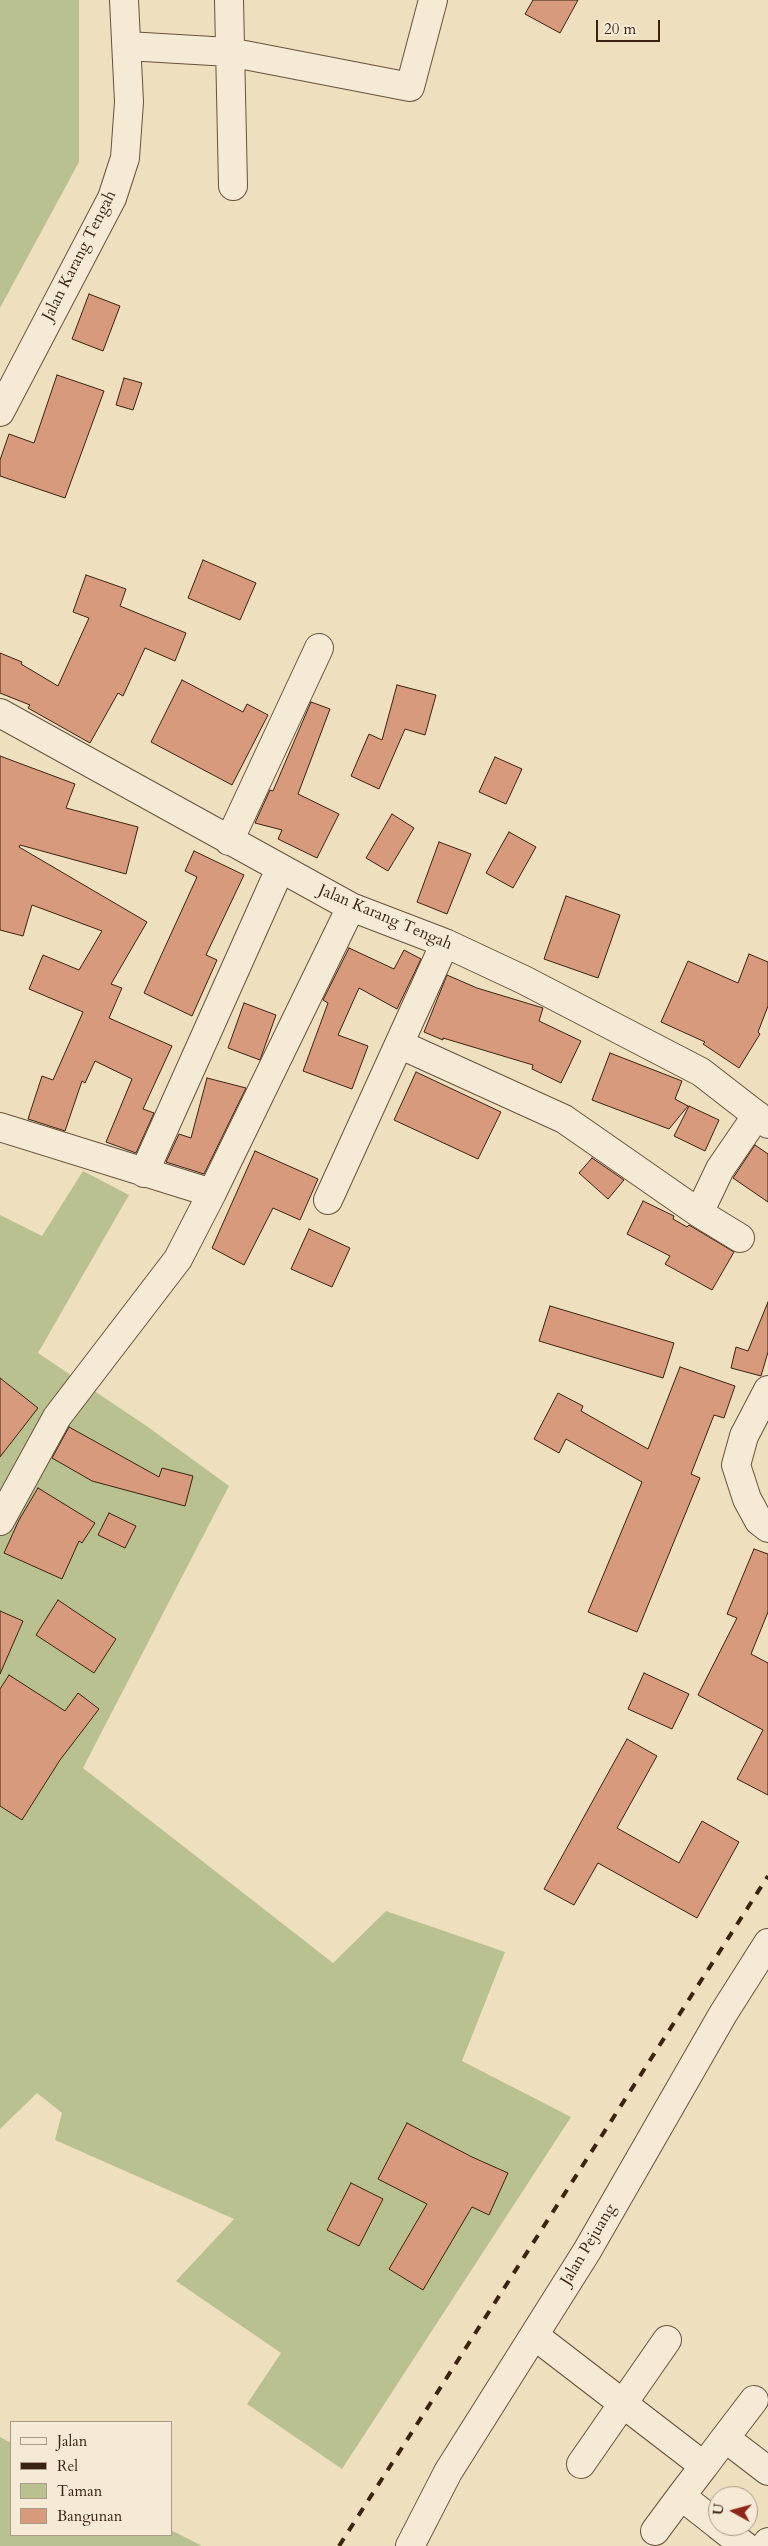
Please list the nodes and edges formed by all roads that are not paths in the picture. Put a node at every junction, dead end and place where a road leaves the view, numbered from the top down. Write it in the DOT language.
graph roads {
  1 [pos="124,0"];
  2 [pos="229,0"];
  3 [pos="433,0"];
  4 [pos="127,46"];
  5 [pos="229,52"];
  6 [pos="233,186"];
  7 [pos="0,412"];
  8 [pos="319,648"];
  9 [pos="0,713"];
  10 [pos="229,841"];
  11 [pos="280,869"];
  12 [pos="351,906"];
  13 [pos="445,943"];
  14 [pos="399,1044"];
  15 [pos="762,1120"];
  16 [pos="0,1127"];
  17 [pos="144,1173"];
  18 [pos="212,1193"];
  19 [pos="328,1200"];
  20 [pos="698,1213"];
  21 [pos="740,1238"];
  22 [pos="768,1390"];
  23 [pos="0,1521"];
  24 [pos="768,1528"];
  25 [pos="768,1943"];
  26 [pos="535,2336"];
  27 [pos="667,2340"];
  28 [pos="754,2400"];
  29 [pos="623,2403"];
  30 [pos="725,2438"];
  31 [pos="580,2464"];
  32 [pos="704,2466"];
  33 [pos="768,2471"];
  34 [pos="681,2496"];
  35 [pos="708,2517"];
  36 [pos="655,2531"];
  37 [pos="733,2536"];
  38 [pos="768,2542"];
  39 [pos="410,2546"];
  40 [pos="745,2546"];
  41 [pos="765,2546"];
  1 -- 4 [label="street, Jalan Karang Tengah"];
  2 -- 5 [label="street"];
  3 -- 5 [label="street"];
  4 -- 5 [label="street"];
  4 -- 7 [label="street, Jalan Karang Tengah"];
  5 -- 6 [label="street"];
  8 -- 10 [label="street"];
  9 -- 10 [label="street, Jalan Karang Tengah"];
  10 -- 11 [label="street, Jalan Karang Tengah"];
  11 -- 12 [label="street, Jalan Karang Tengah"];
  11 -- 17 [label="street"];
  12 -- 13 [label="street, Jalan Karang Tengah"];
  12 -- 18 [label="street"];
  13 -- 14 [label="street"];
  13 -- 15 [label="street, Jalan Karang Tengah"];
  14 -- 19 [label="street"];
  14 -- 20 [label="street"];
  15 -- 20 [label="street"];
  16 -- 17 [label="street"];
  17 -- 18 [label="street"];
  18 -- 23 [label="street"];
  20 -- 21 [label="street"];
  22 -- 24 [label="street"];
  25 -- 26 [label="street, Jalan Pejuang"];
  26 -- 29 [label="street"];
  26 -- 39 [label="street, Jalan Pejuang"];
  27 -- 29 [label="street"];
  28 -- 30 [label="street"];
  29 -- 31 [label="street"];
  29 -- 32 [label="street"];
  30 -- 32 [label="street"];
  30 -- 33 [label="street"];
  32 -- 34 [label="street"];
  34 -- 35 [label="street"];
  34 -- 36 [label="street"];
  37 -- 40 [label="street"];
  38 -- 41 [label="street"];
}
